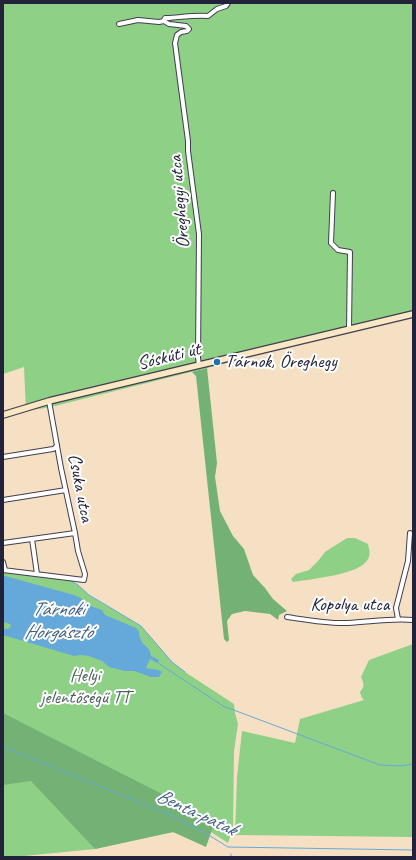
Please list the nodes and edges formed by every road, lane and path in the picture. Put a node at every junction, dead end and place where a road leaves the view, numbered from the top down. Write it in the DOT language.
graph roads {
  1 [pos="228,3"];
  2 [pos="164,21"];
  3 [pos="119,24"];
  4 [pos="332,193"];
  5 [pos="413,314"];
  6 [pos="348,329"];
  7 [pos="199,365"];
  8 [pos="49,401"];
  9 [pos="3,415"];
  10 [pos="57,445"];
  11 [pos="3,457"];
  12 [pos="66,490"];
  13 [pos="3,500"];
  14 [pos="75,533"];
  15 [pos="410,533"];
  16 [pos="32,539"];
  17 [pos="3,543"];
  18 [pos="3,562"];
  19 [pos="4,570"];
  20 [pos="38,574"];
  21 [pos="287,617"];
  22 [pos="398,619"];
  23 [pos="413,620"];
  1 -- 2 [label="street"];
  2 -- 3 [label="street"];
  2 -- 7 [label="street, Öreghegyi utca"];
  4 -- 6 [label="street"];
  5 -- 6 [label="main road, Sóskúti út"];
  6 -- 7 [label="main road, Sóskúti út"];
  7 -- 8 [label="main road, Sóskúti út"];
  8 -- 9 [label="main road, Sóskúti út"];
  8 -- 10 [label="street, Csuka utca"];
  10 -- 11 [label="street"];
  10 -- 12 [label="street, Csuka utca"];
  12 -- 13 [label="street"];
  12 -- 14 [label="street, Csuka utca"];
  14 -- 16 [label="street"];
  14 -- 20 [label="street, Csuka utca"];
  15 -- 22 [label="street"];
  16 -- 17 [label="street"];
  16 -- 20 [label="street"];
  18 -- 19 [label="street"];
  19 -- 20 [label="street"];
  21 -- 22 [label="street, Kopolya utca"];
  22 -- 23 [label="street, Kopolya utca"];
}
